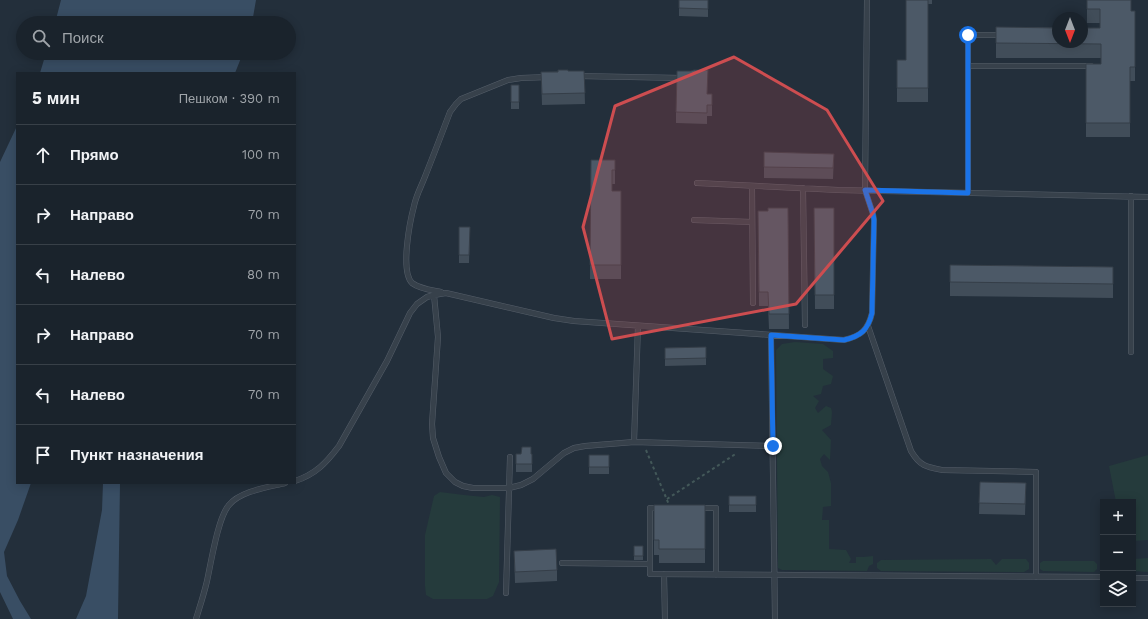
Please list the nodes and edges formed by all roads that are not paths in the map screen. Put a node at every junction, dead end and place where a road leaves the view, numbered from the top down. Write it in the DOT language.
graph roads {
  1 [pos="867,0"];
  2 [pos="1006,35"];
  3 [pos="968,66"];
  4 [pos="1091,66"];
  5 [pos="572,76"];
  6 [pos="557,77"];
  7 [pos="691,78"];
  8 [pos="697,183"];
  9 [pos="752,186"];
  10 [pos="803,188"];
  11 [pos="865,190"];
  12 [pos="968,193"];
  13 [pos="1131,196"];
  14 [pos="1148,197"];
  15 [pos="694,220"];
  16 [pos="752,222"];
  17 [pos="446,293"];
  18 [pos="434,294"];
  19 [pos="753,303"];
  20 [pos="805,325"];
  21 [pos="638,326"];
  22 [pos="868,326"];
  23 [pos="771,335"];
  24 [pos="1131,352"];
  25 [pos="634,442"];
  26 [pos="773,446"];
  27 [pos="510,457"];
  28 [pos="296,480"];
  29 [pos="281,484"];
  30 [pos="509,488"];
  31 [pos="671,508"];
  32 [pos="693,508"];
  33 [pos="562,563"];
  34 [pos="650,564"];
  35 [pos="664,574"];
  36 [pos="716,575"];
  37 [pos="774,575"];
  38 [pos="1036,577"];
  39 [pos="1100,577"];
  40 [pos="1136,578"];
  41 [pos="1148,578"];
  42 [pos="506,593"];
  43 [pos="196,619"];
  44 [pos="665,619"];
  45 [pos="775,619"];
  1 -- 11 [label="lane"];
  2 -- 3 [label="lane"];
  3 -- 4 [label="lane"];
  3 -- 12 [label="lane"];
  5 -- 7 [label="lane"];
  6 -- 17 [label="lane"];
  8 -- 9 [label="lane"];
  9 -- 10 [label="lane"];
  9 -- 16 [label="lane"];
  10 -- 11 [label="lane"];
  10 -- 20 [label="lane"];
  11 -- 12 [label="lane"];
  11 -- 22 [label="lane"];
  12 -- 13 [label="lane"];
  13 -- 14 [label="lane"];
  13 -- 24 [label="lane"];
  15 -- 16 [label="lane"];
  16 -- 19 [label="lane"];
  17 -- 18 [label="lane"];
  17 -- 21 [label="lane"];
  18 -- 28 [label="lane"];
  18 -- 30 [label="lane"];
  21 -- 23 [label="lane"];
  21 -- 25 [label="lane"];
  22 -- 23 [label="lane"];
  22 -- 38 [label="lane"];
  23 -- 26 [label="lane"];
  25 -- 26 [label="lane"];
  25 -- 30 [label="lane"];
  26 -- 37 [label="lane"];
  27 -- 30 [label="lane"];
  29 -- 43 [label="lane"];
  30 -- 42 [label="lane"];
  31 -- 34 [label="lane"];
  32 -- 36 [label="lane"];
  33 -- 34 [label="lane"];
  34 -- 35 [label="lane"];
  35 -- 36 [label="lane"];
  35 -- 44 [label="lane"];
  36 -- 37 [label="lane"];
  37 -- 38 [label="lane"];
  37 -- 45 [label="lane"];
  38 -- 39 [label="lane"];
  40 -- 41 [label="lane"];
}
